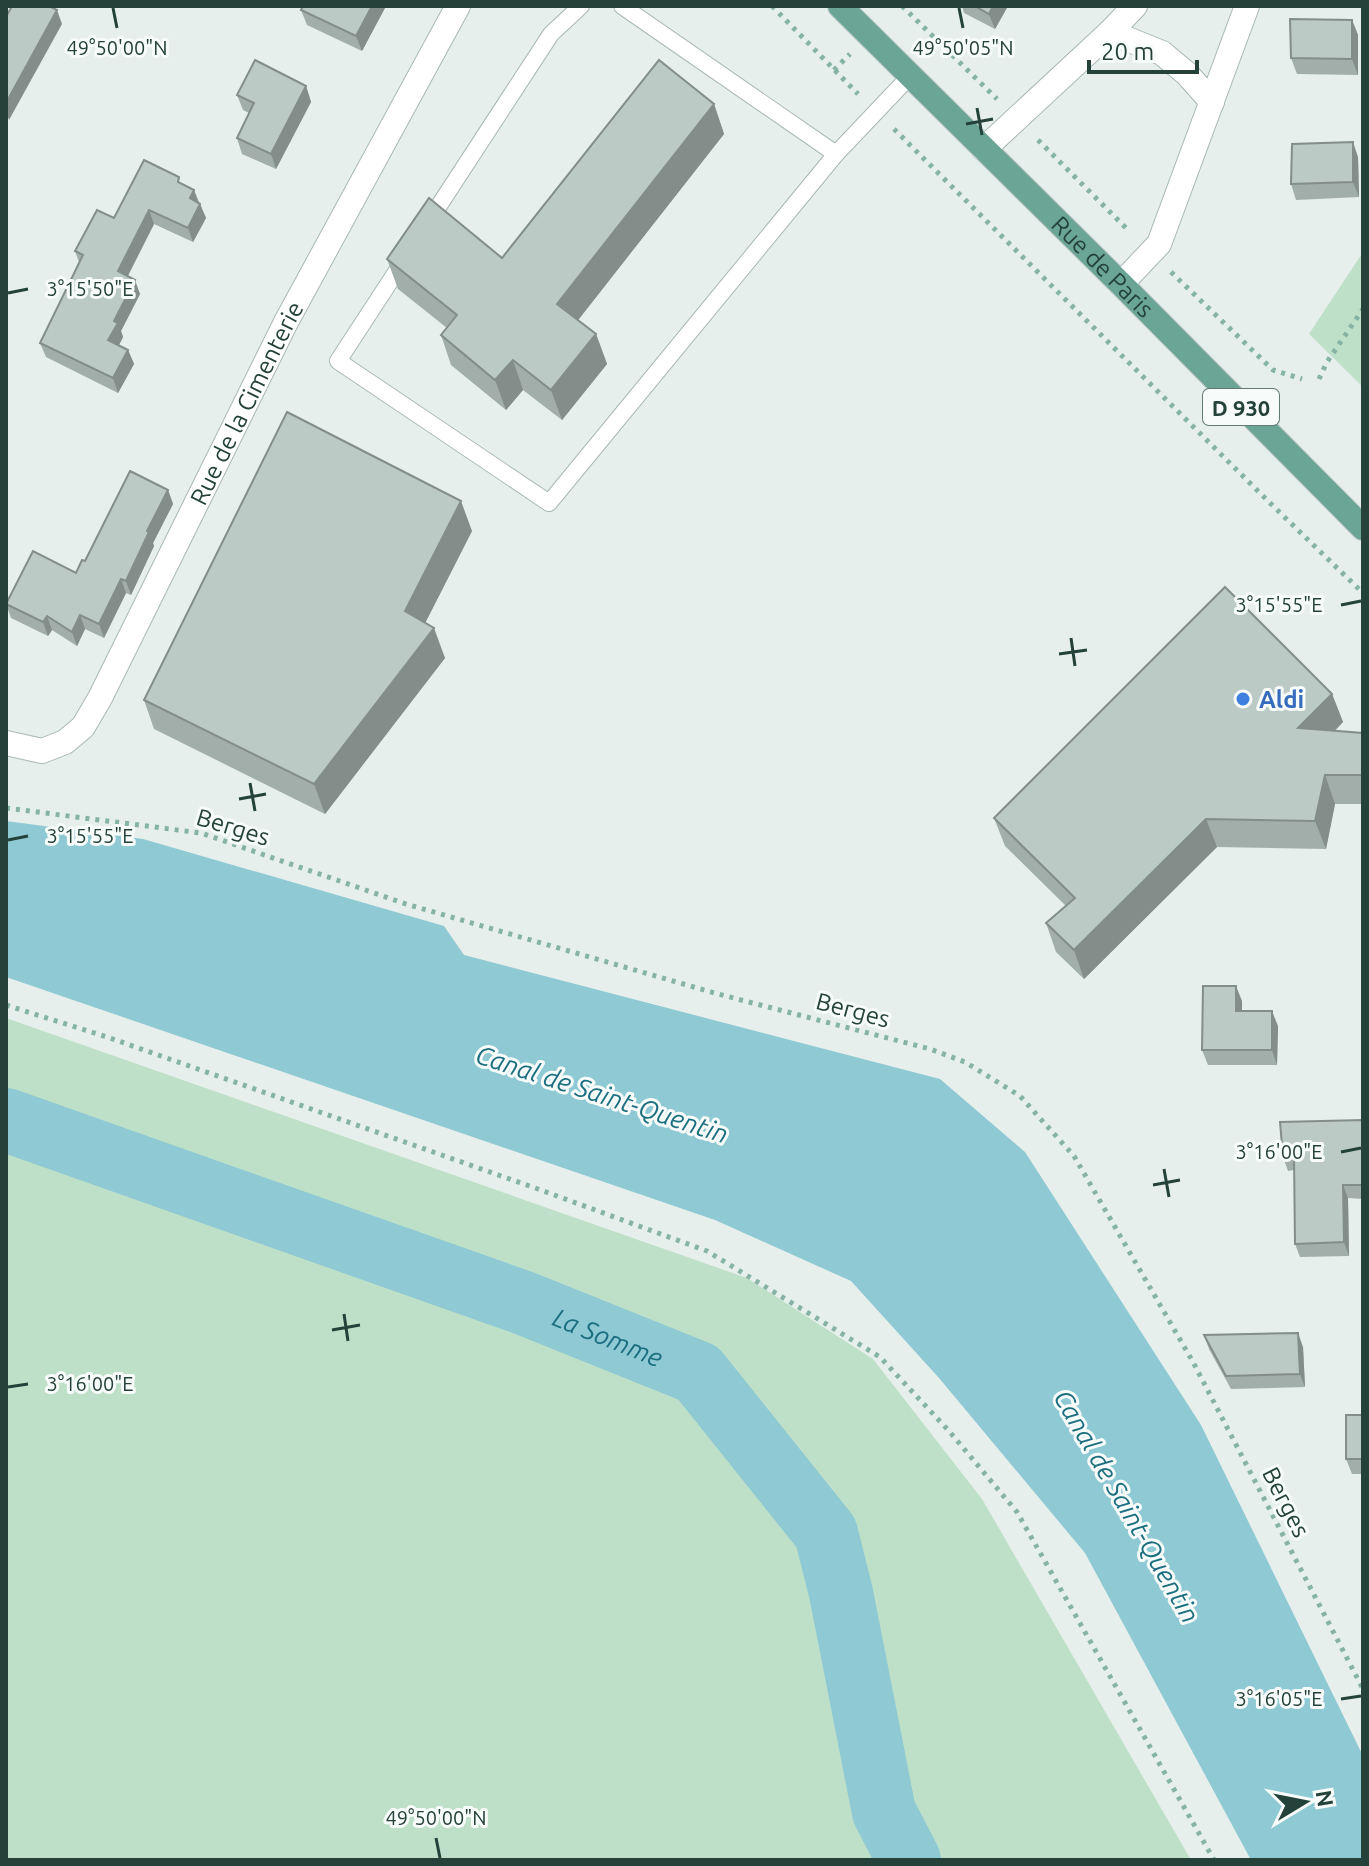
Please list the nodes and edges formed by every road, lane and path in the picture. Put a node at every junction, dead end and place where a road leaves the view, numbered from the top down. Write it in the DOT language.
graph roads {
  1 [pos="458,6"];
  2 [pos="581,6"];
  3 [pos="622,6"];
  4 [pos="772,6"];
  5 [pos="840,6"];
  6 [pos="902,6"];
  7 [pos="1135,6"];
  8 [pos="1247,6"];
  9 [pos="1110,32"];
  10 [pos="910,76"];
  11 [pos="1212,102"];
  12 [pos="876,111"];
  13 [pos="1018,119"];
  14 [pos="984,149"];
  15 [pos="836,154"];
  16 [pos="1150,253"];
  17 [pos="1121,284"];
  18 [pos="1363,309"];
  19 [pos="1302,379"];
  20 [pos="1319,379"];
  21 [pos="1363,528"];
  22 [pos="1363,593"];
  23 [pos="6,743"];
  24 [pos="6,808"];
  25 [pos="6,1005"];
  26 [pos="1363,1689"];
  27 [pos="1214,1860"];
  1 -- 23 [label="street, Rue de la Cimenterie"];
  2 -- 15 [label="lane"];
  3 -- 15 [label="lane"];
  4 -- 12 [label="path"];
  5 -- 10 [label="main road, Rue de Paris / D 930"];
  6 -- 13 [label="path"];
  7 -- 9 [label="street"];
  8 -- 11 [label="street"];
  9 -- 11 [label="street"];
  9 -- 13 [label="street"];
  10 -- 12 [label="lane"];
  10 -- 14 [label="main road, Rue de Paris / D 930"];
  11 -- 16 [label="street"];
  12 -- 15 [label="lane"];
  12 -- 22 [label="path"];
  13 -- 14 [label="street"];
  13 -- 16 [label="path"];
  14 -- 17 [label="main road, Rue de Paris / D 930"];
  16 -- 17 [label="street"];
  16 -- 19 [label="path"];
  17 -- 21 [label="main road, Rue de Paris / D 930"];
  18 -- 20 [label="path"];
  24 -- 26 [label="path, Berges"];
  25 -- 27 [label="path"];
}
